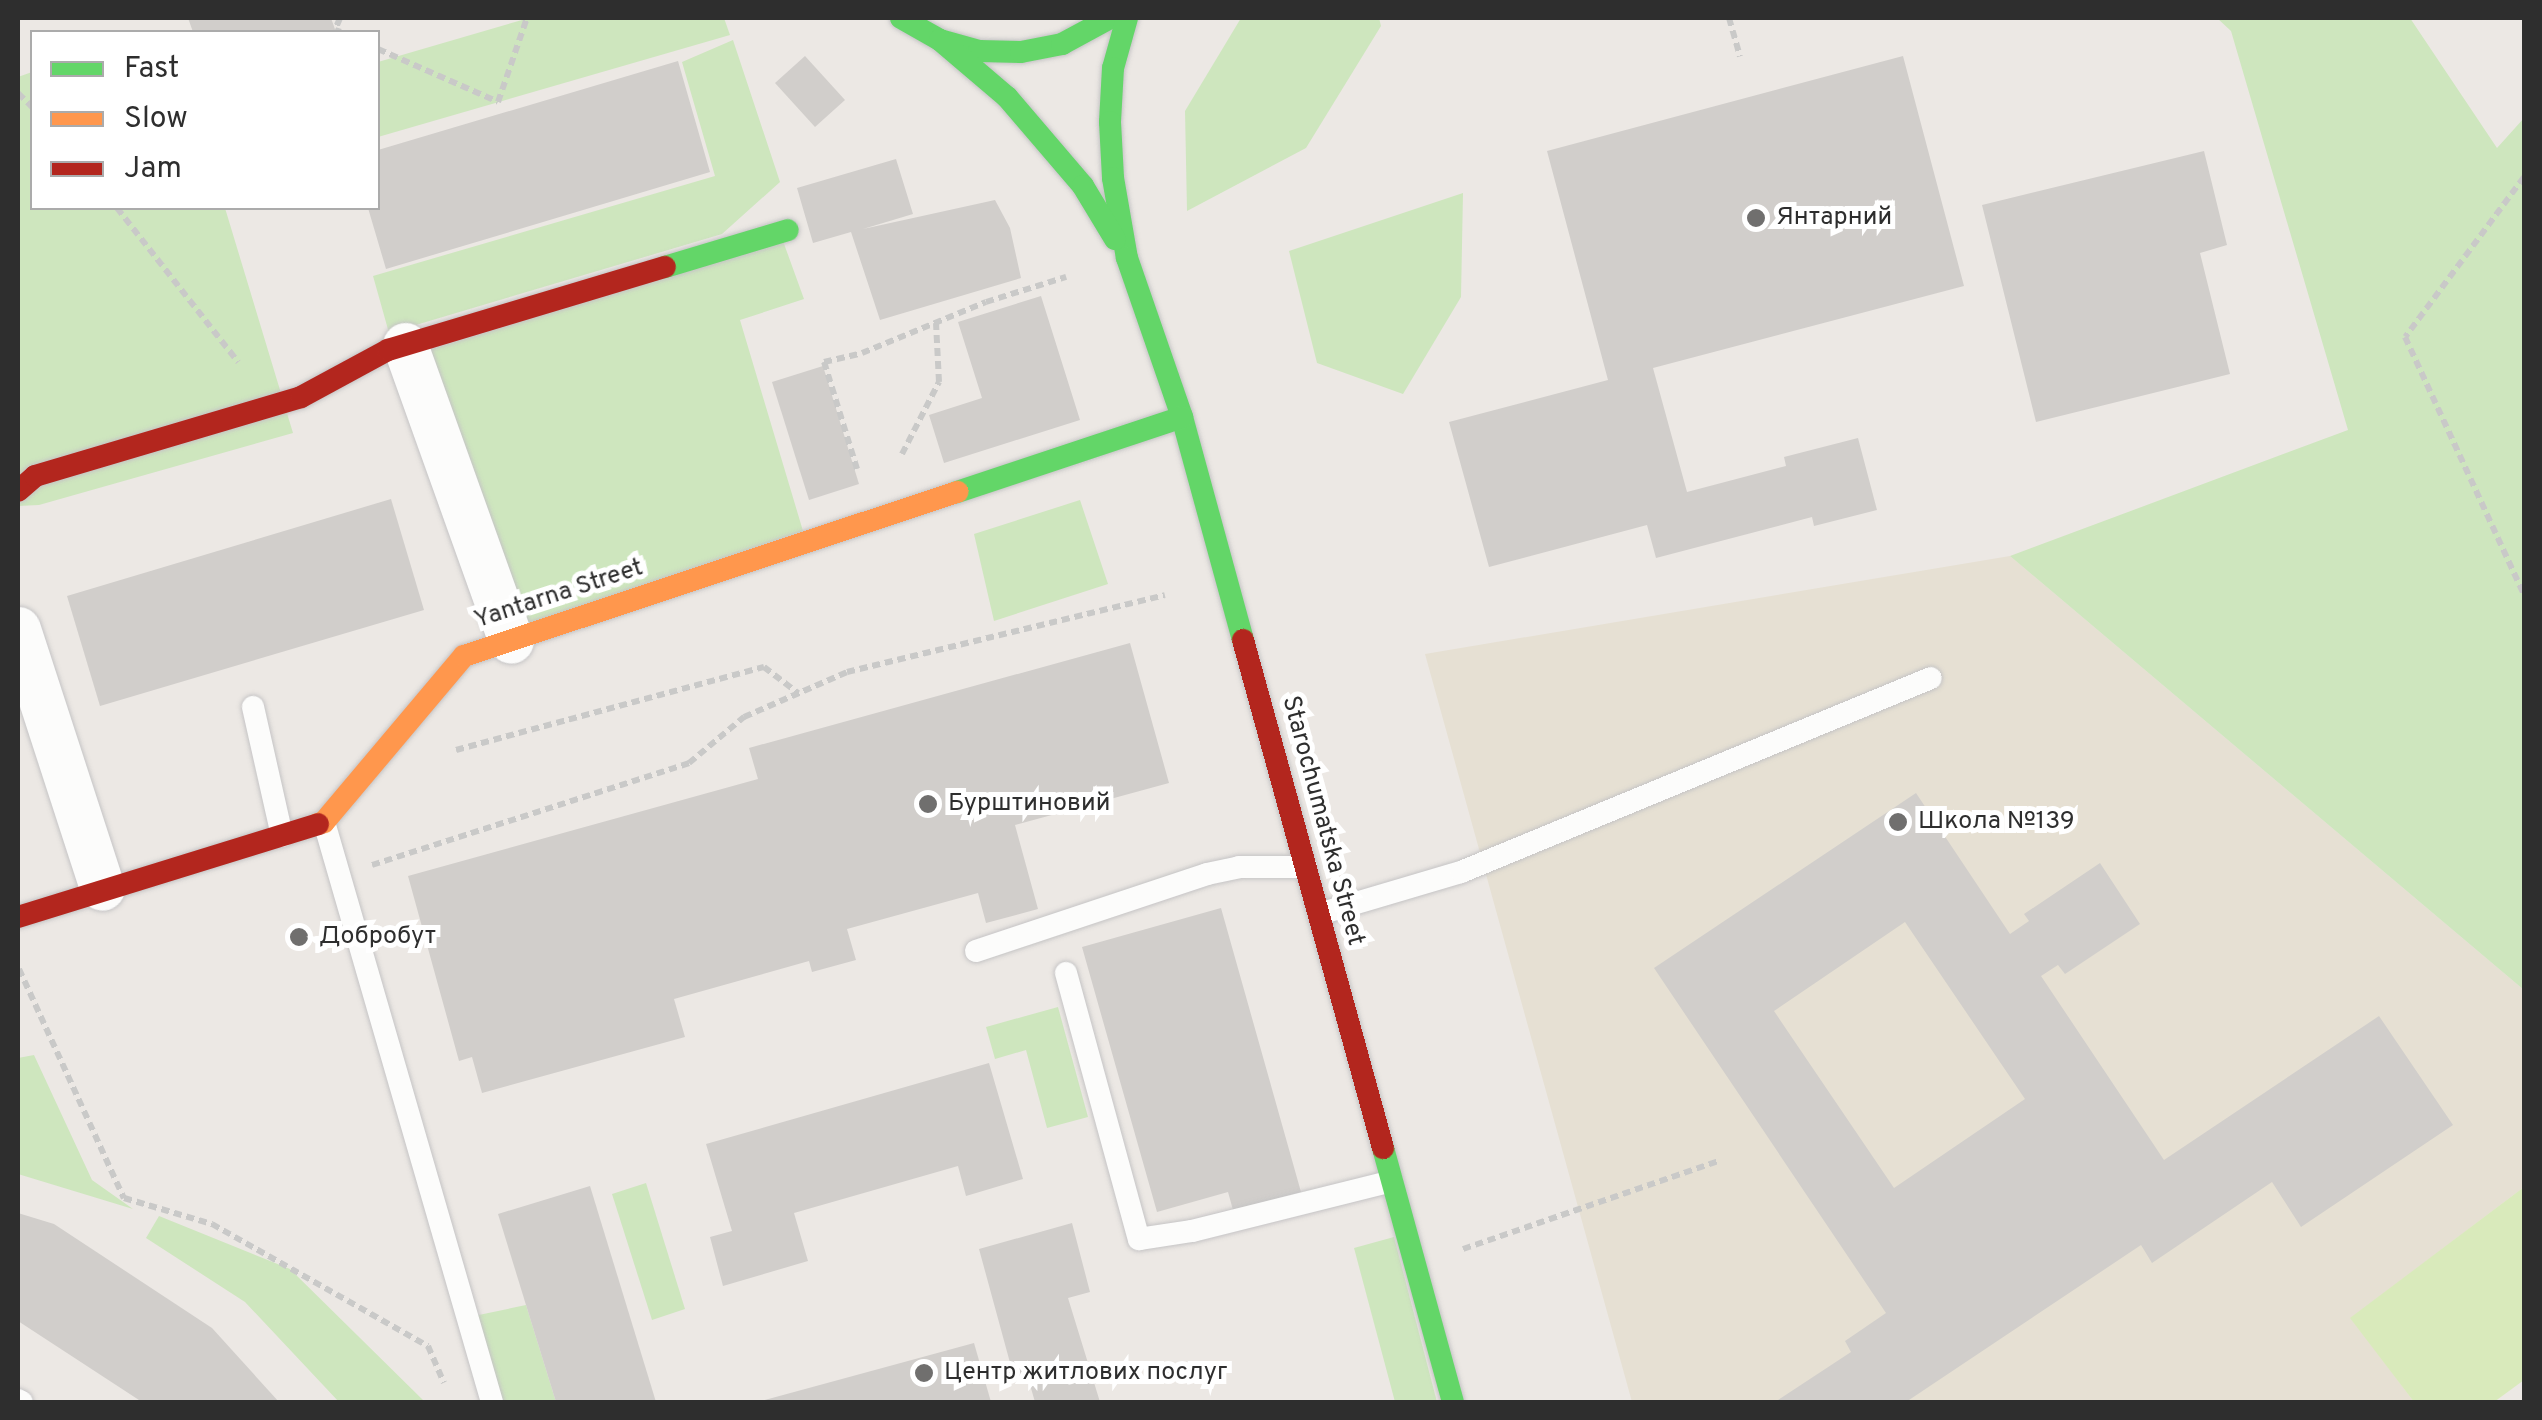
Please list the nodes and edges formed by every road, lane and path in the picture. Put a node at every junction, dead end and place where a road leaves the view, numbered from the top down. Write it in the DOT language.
graph roads {
  1 [pos="526,18"];
  2 [pos="900,18"];
  3 [pos="1110,18"];
  4 [pos="1127,18"];
  5 [pos="1730,18"];
  6 [pos="940,40"];
  7 [pos="380,49"];
  8 [pos="1740,56"];
  9 [pos="2524,177"];
  10 [pos="118,210"];
  11 [pos="788,230"];
  12 [pos="1126,258"];
  13 [pos="1066,277"];
  14 [pos="936,323"];
  15 [pos="405,344"];
  16 [pos="272,406"];
  17 [pos="1182,417"];
  18 [pos="897,464"];
  19 [pos="859,475"];
  20 [pos="23,480"];
  21 [pos="2524,594"];
  22 [pos="1165,595"];
  23 [pos="18,629"];
  24 [pos="511,640"];
  25 [pos="1932,678"];
  26 [pos="798,693"];
  27 [pos="253,706"];
  28 [pos="440,754"];
  29 [pos="324,822"];
  30 [pos="282,836"];
  31 [pos="1306,867"];
  32 [pos="338,875"];
  33 [pos="102,888"];
  34 [pos="1318,914"];
  35 [pos="18,917"];
  36 [pos="976,951"];
  37 [pos="18,966"];
  38 [pos="1066,973"];
  39 [pos="1719,1162"];
  40 [pos="1392,1181"];
  41 [pos="1452,1252"];
  42 [pos="446,1388"];
  43 [pos="492,1402"];
  44 [pos="1453,1402"];
  1 -- 7 [label="path"];
  2 -- 6 [label="street, Starochumatska Street"];
  3 -- 6 [label="street, Starochumatska Street"];
  4 -- 12 [label="street, Starochumatska Street"];
  5 -- 8 [label="path"];
  6 -- 12 [label="street, Starochumatska Street"];
  9 -- 21 [label="path"];
  10 -- 16 [label="path"];
  11 -- 15 [label="street"];
  12 -- 17 [label="street, Starochumatska Street"];
  13 -- 14 [label="path"];
  14 -- 18 [label="path"];
  14 -- 19 [label="path"];
  15 -- 16 [label="street"];
  15 -- 24 [label="street"];
  16 -- 20 [label="street"];
  17 -- 24 [label="street, Yantarna Street"];
  17 -- 31 [label="street, Starochumatska Street"];
  22 -- 26 [label="path"];
  23 -- 33 [label="street"];
  24 -- 29 [label="street, Yantarna Street"];
  25 -- 34 [label="lane"];
  26 -- 28 [label="path"];
  26 -- 32 [label="path"];
  27 -- 30 [label="lane"];
  29 -- 30 [label="street"];
  29 -- 32 [label="lane"];
  30 -- 33 [label="street"];
  31 -- 34 [label="street, Starochumatska Street"];
  31 -- 36 [label="lane"];
  32 -- 43 [label="lane"];
  33 -- 35 [label="street"];
  34 -- 40 [label="street, Starochumatska Street"];
  37 -- 42 [label="path"];
  38 -- 40 [label="lane"];
  39 -- 41 [label="path"];
  40 -- 44 [label="street, Starochumatska Street"];
}
